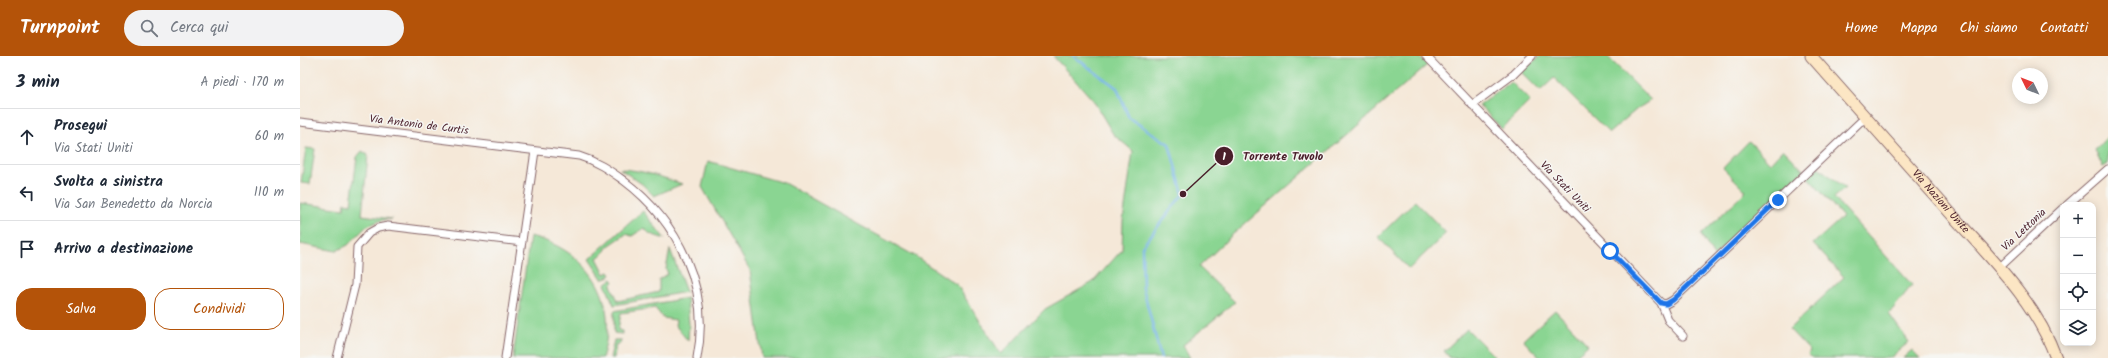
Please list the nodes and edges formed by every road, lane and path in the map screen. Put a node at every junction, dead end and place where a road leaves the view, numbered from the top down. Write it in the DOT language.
graph roads {
  1 [pos="1426,56"];
  2 [pos="1532,56"];
  3 [pos="1811,56"];
  4 [pos="1472,105"];
  5 [pos="1866,119"];
  6 [pos="300,122"];
  7 [pos="535,151"];
  8 [pos="2108,169"];
  9 [pos="2070,202"];
  10 [pos="2060,211"];
  11 [pos="522,242"];
  12 [pos="1999,268"];
  13 [pos="1673,300"];
  14 [pos="1661,303"];
  15 [pos="1668,320"];
  16 [pos="1683,336"];
  17 [pos="337,358"];
  18 [pos="505,358"];
  19 [pos="696,358"];
  20 [pos="2056,358"];
  1 -- 4 [label="street, Via Stati Uniti"];
  2 -- 4 [label="street"];
  3 -- 5 [label="street, Via Nazioni Unite"];
  4 -- 14 [label="street, Via Stati Uniti"];
  5 -- 12 [label="street, Via Nazioni Unite"];
  5 -- 13 [label="street"];
  6 -- 7 [label="street, Via Antonio de Curtis"];
  7 -- 11 [label="street"];
  7 -- 19 [label="street, Via Antonio de Curtis"];
  8 -- 9 [label="street"];
  10 -- 12 [label="street, Via Lettonia"];
  11 -- 17 [label="street"];
  11 -- 18 [label="street"];
  12 -- 20 [label="street, Via Nazioni Unite"];
  13 -- 14 [label="street"];
  13 -- 15 [label="street"];
  14 -- 15 [label="street, Via Stati Uniti"];
  15 -- 16 [label="street, Via Stati Uniti"];
}
